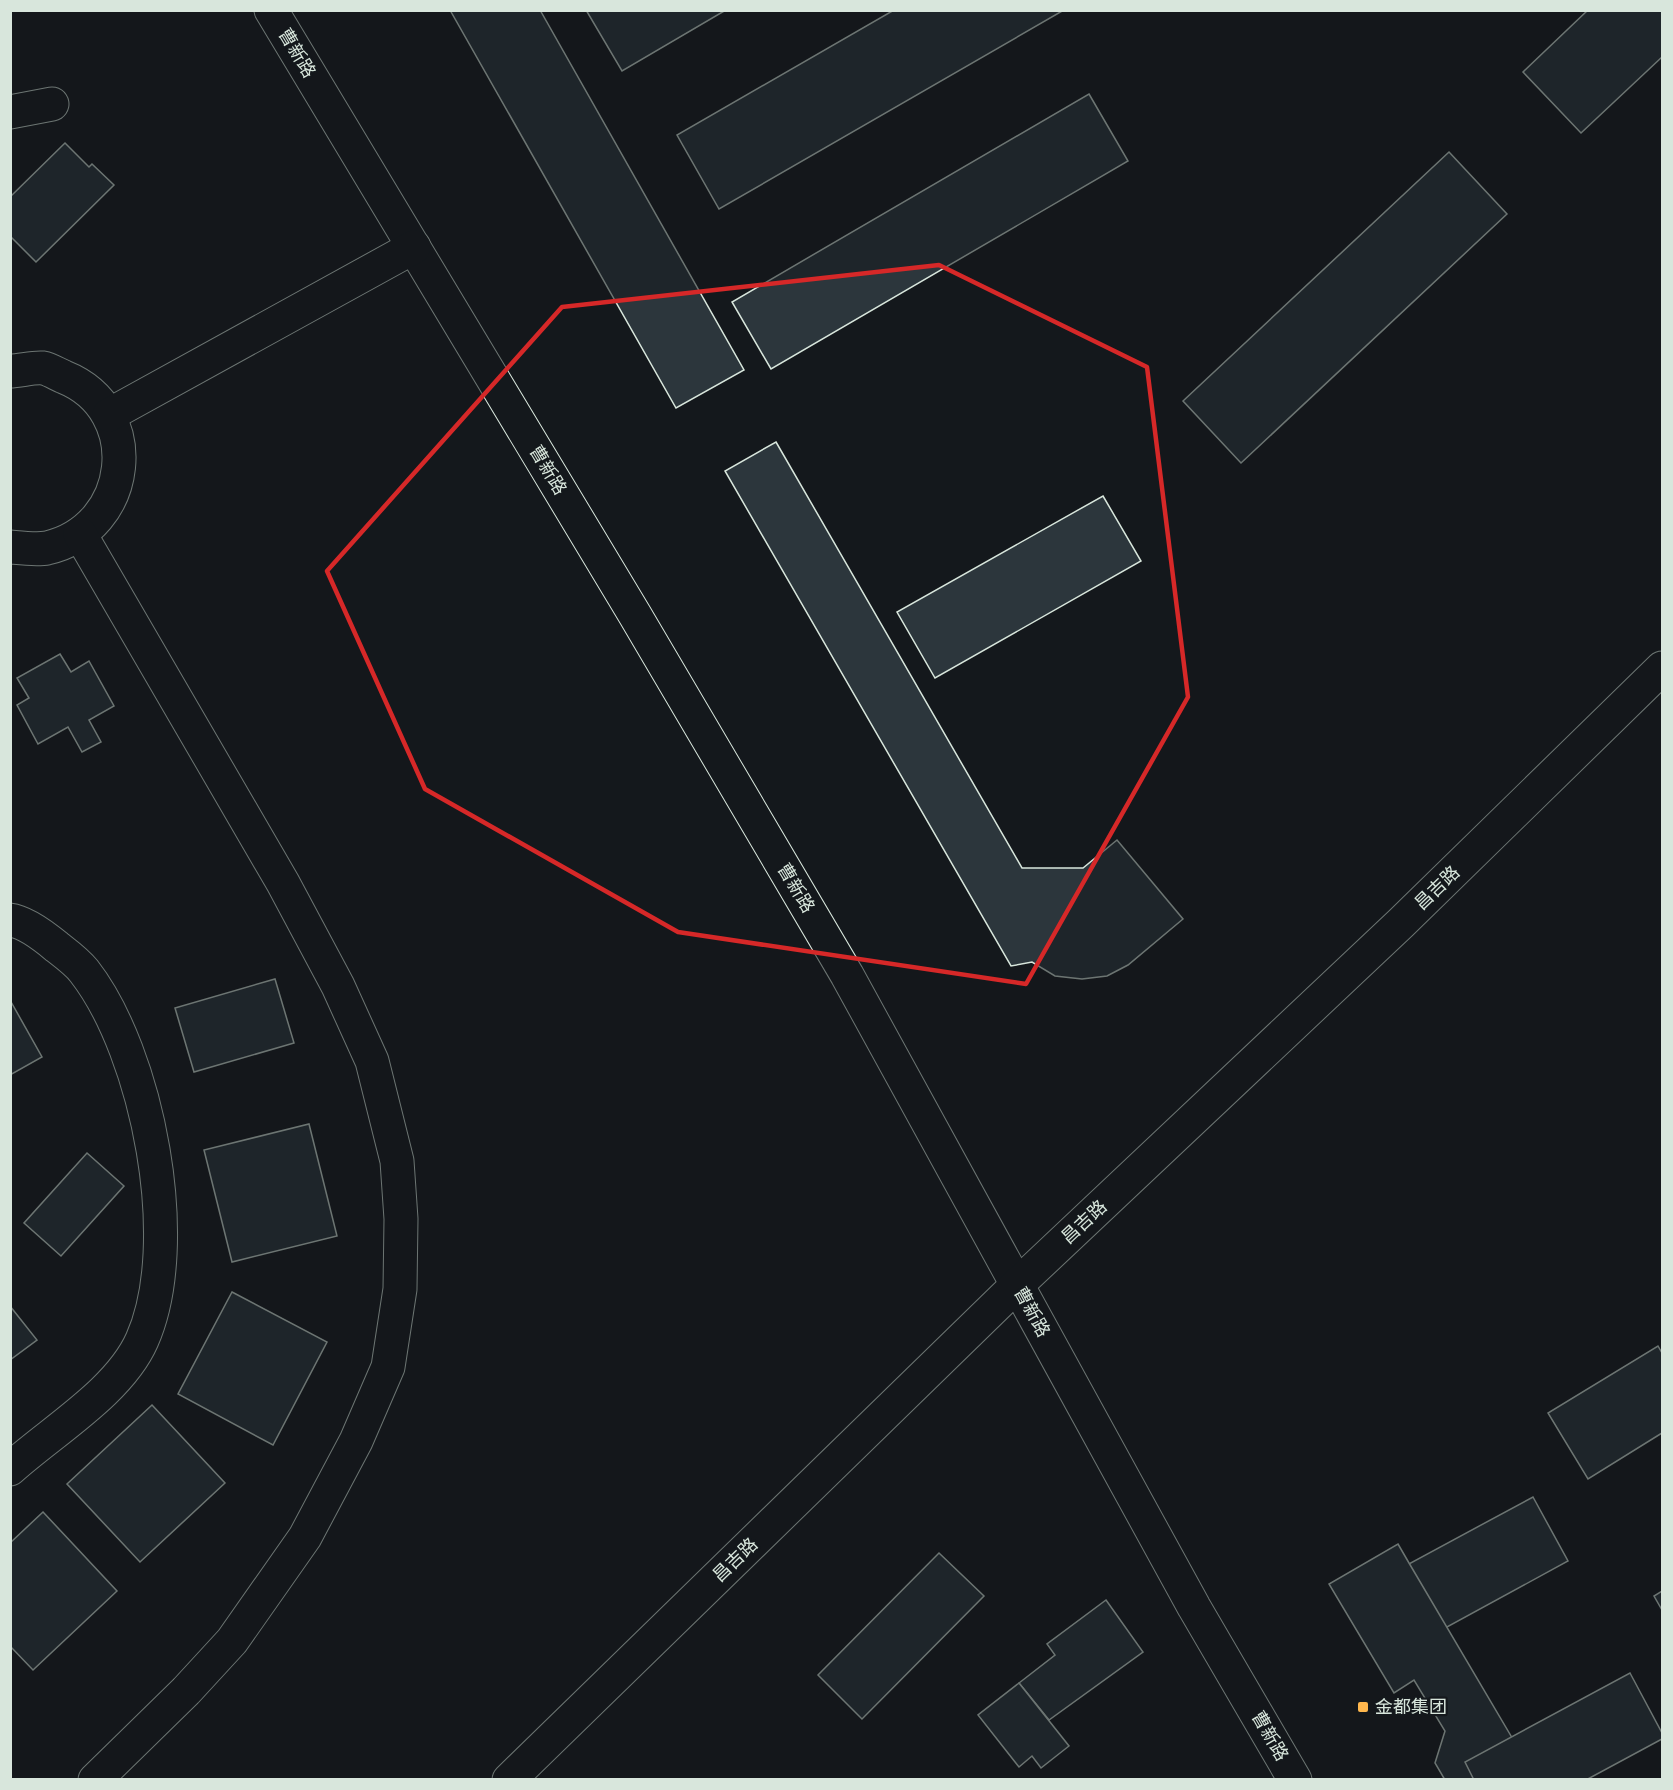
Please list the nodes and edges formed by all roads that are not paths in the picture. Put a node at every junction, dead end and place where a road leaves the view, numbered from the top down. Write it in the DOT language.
graph roads {
  1 [pos="272,10"];
  2 [pos="52,104"];
  3 [pos="10,112"];
  4 [pos="414,247"];
  5 [pos="10,371"];
  6 [pos="110,415"];
  7 [pos="80,534"];
  8 [pos="10,548"];
  9 [pos="1662,668"];
  10 [pos="10,920"];
  11 [pos="1017,1286"];
  12 [pos="10,1469"];
  13 [pos="95,1779"];
  14 [pos="509,1779"];
  15 [pos="1295,1779"];
  1 -- 4 [label="street, 曹新路"];
  2 -- 3 [label="street"];
  4 -- 6 [label="street"];
  4 -- 11 [label="street, 曹新路"];
  5 -- 6 [label="street"];
  6 -- 7 [label="street"];
  7 -- 8 [label="street"];
  7 -- 13 [label="street"];
  9 -- 11 [label="street, 昌吉路"];
  10 -- 12 [label="street"];
  11 -- 14 [label="street, 昌吉路"];
  11 -- 15 [label="street, 曹新路"];
}
